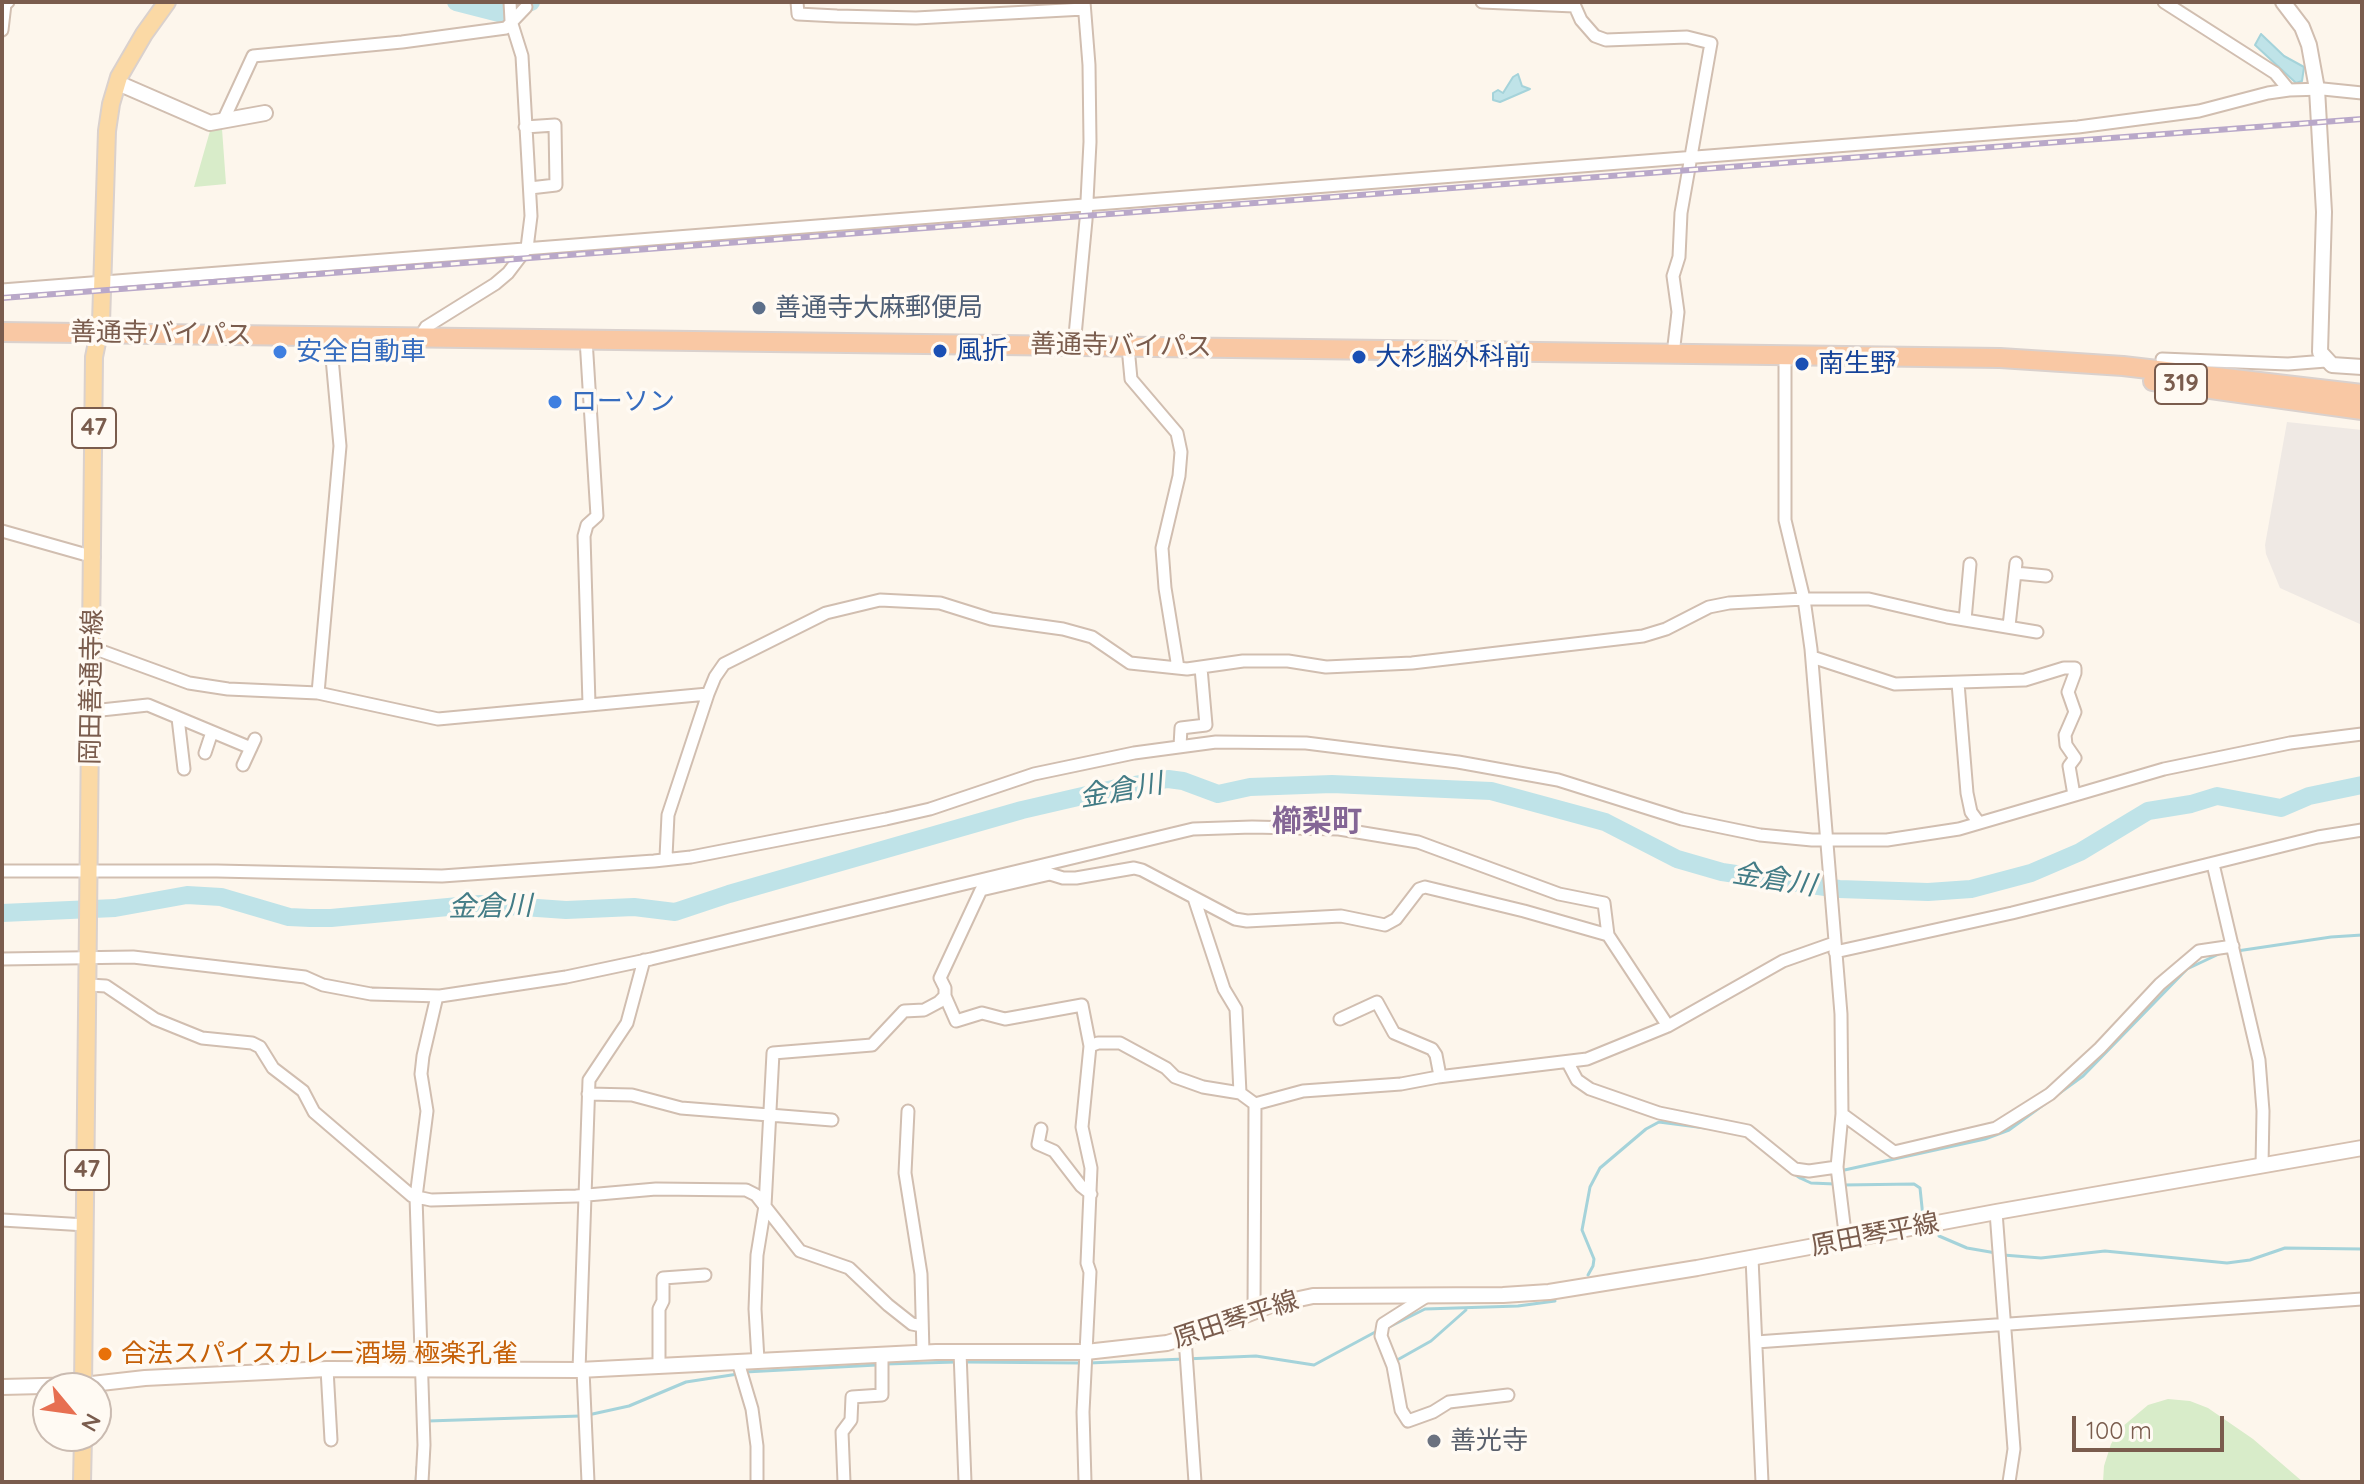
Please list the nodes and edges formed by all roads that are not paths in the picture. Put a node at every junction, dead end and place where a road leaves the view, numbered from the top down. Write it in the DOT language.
graph roads {
  1 [pos="8,2"];
  2 [pos="167,2"];
  3 [pos="510,2"];
  4 [pos="797,2"];
  5 [pos="1482,2"];
  6 [pos="2164,2"];
  7 [pos="2283,2"];
  8 [pos="1574,4"];
  9 [pos="1084,6"];
  10 [pos="526,7"];
  11 [pos="511,21"];
  12 [pos="2,30"];
  13 [pos="118,83"];
  14 [pos="2317,89"];
  15 [pos="2289,90"];
  16 [pos="2362,93"];
  17 [pos="265,113"];
  18 [pos="223,121"];
  19 [pos="525,127"];
  20 [pos="1690,158"];
  21 [pos="530,188"];
  22 [pos="1087,204"];
  23 [pos="527,248"];
  24 [pos="100,281"];
  25 [pos="2,290"];
  26 [pos="2,332"];
  27 [pos="99,333"];
  28 [pos="330,336"];
  29 [pos="420,337"];
  30 [pos="586,339"];
  31 [pos="1074,346"];
  32 [pos="1128,347"];
  33 [pos="1673,354"];
  34 [pos="1785,357"];
  35 [pos="2000,358"];
  36 [pos="2162,359"];
  37 [pos="2326,361"];
  38 [pos="2362,367"];
  39 [pos="2362,394"];
  40 [pos="2362,410"];
  41 [pos="2,531"];
  42 [pos="94,557"];
  43 [pos="1970,564"];
  44 [pos="2046,576"];
  45 [pos="1804,599"];
  46 [pos="1965,620"];
  47 [pos="2009,626"];
  48 [pos="2037,632"];
  49 [pos="93,648"];
  50 [pos="1812,657"];
  51 [pos="1178,668"];
  52 [pos="1201,668"];
  53 [pos="1958,683"];
  54 [pos="318,693"];
  55 [pos="708,694"];
  56 [pos="589,704"];
  57 [pos="92,711"];
  58 [pos="178,718"];
  59 [pos="212,732"];
  60 [pos="2362,734"];
  61 [pos="1180,746"];
  62 [pos="205,753"];
  63 [pos="243,765"];
  64 [pos="184,769"];
  65 [pos="2074,795"];
  66 [pos="1979,823"];
  67 [pos="2362,830"];
  68 [pos="1825,840"];
  69 [pos="666,857"];
  70 [pos="2213,864"];
  71 [pos="1049,869"];
  72 [pos="90,870"];
  73 [pos="2,871"];
  74 [pos="1194,898"];
  75 [pos="1608,935"];
  76 [pos="1835,948"];
  77 [pos="2234,950"];
  78 [pos="89,954"];
  79 [pos="2,959"];
  80 [pos="644,960"];
  81 [pos="89,985"];
  82 [pos="437,996"];
  83 [pos="945,996"];
  84 [pos="1340,1019"];
  85 [pos="1668,1026"];
  86 [pos="1090,1046"];
  87 [pos="1568,1063"];
  88 [pos="1440,1076"];
  89 [pos="1240,1093"];
  90 [pos="588,1094"];
  91 [pos="1255,1104"];
  92 [pos="908,1111"];
  93 [pos="1842,1114"];
  94 [pos="768,1115"];
  95 [pos="832,1120"];
  96 [pos="1041,1129"];
  97 [pos="2362,1148"];
  98 [pos="2262,1166"];
  99 [pos="1838,1176"];
  100 [pos="1091,1194"];
  101 [pos="584,1195"];
  102 [pos="416,1197"];
  103 [pos="765,1206"];
  104 [pos="1996,1212"];
  105 [pos="2,1220"];
  106 [pos="86,1225"];
  107 [pos="1846,1241"];
  108 [pos="1752,1258"];
  109 [pos="705,1275"];
  110 [pos="1427,1296"];
  111 [pos="2362,1299"];
  112 [pos="1254,1312"];
  113 [pos="922,1326"];
  114 [pos="2005,1326"];
  115 [pos="1185,1338"];
  116 [pos="1756,1342"];
  117 [pos="923,1353"];
  118 [pos="960,1359"];
  119 [pos="1085,1359"];
  120 [pos="758,1360"];
  121 [pos="882,1361"];
  122 [pos="659,1366"];
  123 [pos="327,1369"];
  124 [pos="740,1369"];
  125 [pos="420,1370"];
  126 [pos="581,1370"];
  127 [pos="83,1372"];
  128 [pos="112,1383"];
  129 [pos="2,1387"];
  130 [pos="32,1387"];
  131 [pos="1508,1395"];
  132 [pos="327,1432"];
  133 [pos="83,1452"];
  134 [pos="82,1482"];
  135 [pos="422,1482"];
  136 [pos="588,1482"];
  137 [pos="757,1482"];
  138 [pos="844,1482"];
  139 [pos="965,1482"];
  140 [pos="1085,1482"];
  141 [pos="1195,1482"];
  142 [pos="1762,1482"];
  143 [pos="2009,1482"];
  1 -- 12 [label="street"];
  2 -- 13 [label="main road, 岡田善通寺線 / 47"];
  3 -- 11 [label="street"];
  4 -- 9 [label="street"];
  5 -- 8 [label="street"];
  6 -- 15 [label="street"];
  7 -- 14 [label="main road"];
  8 -- 20 [label="street"];
  9 -- 22 [label="street"];
  10 -- 11 [label="street"];
  11 -- 18 [label="street"];
  11 -- 19 [label="street"];
  13 -- 18 [label="main road"];
  13 -- 24 [label="main road, 岡田善通寺線 / 47"];
  14 -- 15 [label="street"];
  14 -- 16 [label="street"];
  14 -- 37 [label="main road"];
  15 -- 20 [label="street"];
  17 -- 18 [label="main road"];
  19 -- 21 [label="street"];
  19 -- 21 [label="street"];
  20 -- 22 [label="street"];
  20 -- 33 [label="street"];
  21 -- 23 [label="street"];
  22 -- 23 [label="street"];
  22 -- 31 [label="street"];
  23 -- 24 [label="street"];
  23 -- 29 [label="street"];
  24 -- 25 [label="street"];
  24 -- 27 [label="main road, 岡田善通寺線 / 47"];
  26 -- 27 [label="highway, 善通寺バイパス / 319"];
  27 -- 28 [label="highway, 善通寺バイパス / 319"];
  27 -- 42 [label="main road, 岡田善通寺線 / 47"];
  28 -- 29 [label="highway, 善通寺バイパス / 319"];
  28 -- 54 [label="street"];
  29 -- 30 [label="highway, 善通寺バイパス / 319"];
  30 -- 31 [label="highway, 善通寺バイパス / 319"];
  30 -- 56 [label="street"];
  31 -- 32 [label="highway, 善通寺バイパス / 319"];
  32 -- 33 [label="highway, 善通寺バイパス / 319"];
  32 -- 51 [label="street"];
  33 -- 34 [label="highway, 善通寺バイパス / 319"];
  34 -- 35 [label="highway, 善通寺バイパス / 319"];
  34 -- 45 [label="street"];
  35 -- 39 [label="highway, 善通寺バイパス / 319"];
  35 -- 40 [label="highway, 善通寺バイパス / 319"];
  36 -- 37 [label="street"];
  37 -- 38 [label="main road"];
  41 -- 42 [label="street"];
  42 -- 49 [label="main road, 岡田善通寺線 / 47"];
  43 -- 46 [label="street"];
  44 -- 47 [label="street"];
  45 -- 46 [label="street"];
  45 -- 50 [label="street"];
  45 -- 52 [label="street"];
  46 -- 47 [label="street"];
  47 -- 48 [label="street"];
  49 -- 54 [label="street"];
  49 -- 57 [label="main road, 岡田善通寺線 / 47"];
  50 -- 53 [label="street"];
  50 -- 68 [label="street"];
  51 -- 52 [label="street"];
  51 -- 55 [label="street"];
  52 -- 61 [label="street"];
  53 -- 65 [label="street"];
  53 -- 66 [label="street"];
  54 -- 56 [label="street"];
  55 -- 56 [label="street"];
  55 -- 69 [label="street"];
  57 -- 58 [label="street"];
  57 -- 72 [label="main road, 岡田善通寺線 / 47"];
  58 -- 59 [label="street"];
  58 -- 64 [label="street"];
  59 -- 62 [label="street"];
  59 -- 63 [label="street"];
  60 -- 65 [label="street"];
  61 -- 68 [label="street"];
  61 -- 72 [label="street"];
  65 -- 66 [label="street"];
  66 -- 68 [label="street"];
  67 -- 70 [label="street"];
  68 -- 76 [label="street"];
  70 -- 76 [label="street"];
  70 -- 77 [label="street"];
  71 -- 74 [label="street"];
  71 -- 75 [label="street"];
  71 -- 80 [label="street"];
  71 -- 83 [label="street"];
  72 -- 73 [label="street"];
  72 -- 78 [label="main road, 岡田善通寺線 / 47"];
  74 -- 75 [label="street"];
  74 -- 89 [label="street"];
  75 -- 85 [label="street"];
  76 -- 85 [label="street"];
  76 -- 93 [label="street"];
  77 -- 93 [label="street"];
  77 -- 98 [label="street"];
  78 -- 79 [label="street"];
  78 -- 81 [label="main road, 岡田善通寺線 / 47"];
  78 -- 82 [label="street"];
  80 -- 82 [label="street"];
  80 -- 90 [label="street"];
  81 -- 102 [label="street"];
  81 -- 106 [label="main road, 岡田善通寺線 / 47"];
  82 -- 102 [label="street"];
  83 -- 86 [label="street"];
  83 -- 94 [label="street"];
  84 -- 88 [label="street"];
  85 -- 87 [label="street"];
  86 -- 89 [label="street"];
  86 -- 100 [label="street"];
  87 -- 88 [label="street"];
  87 -- 99 [label="street"];
  88 -- 91 [label="street"];
  89 -- 91 [label="street"];
  90 -- 94 [label="street"];
  90 -- 101 [label="street"];
  91 -- 112 [label="street"];
  92 -- 113 [label="street"];
  93 -- 99 [label="street"];
  94 -- 95 [label="street"];
  94 -- 103 [label="street"];
  96 -- 100 [label="street"];
  97 -- 98 [label="main road, 原田琴平線"];
  98 -- 104 [label="main road, 原田琴平線"];
  99 -- 107 [label="street"];
  100 -- 119 [label="street"];
  101 -- 102 [label="street"];
  101 -- 103 [label="street"];
  101 -- 126 [label="street"];
  102 -- 125 [label="street"];
  103 -- 113 [label="street"];
  103 -- 120 [label="street"];
  104 -- 107 [label="main road, 原田琴平線"];
  104 -- 114 [label="street"];
  105 -- 106 [label="street"];
  106 -- 127 [label="main road, 岡田善通寺線 / 47"];
  107 -- 108 [label="main road, 原田琴平線"];
  108 -- 110 [label="main road, 原田琴平線"];
  108 -- 116 [label="street"];
  109 -- 122 [label="street"];
  110 -- 112 [label="main road, 原田琴平線"];
  110 -- 131 [label="street"];
  111 -- 114 [label="street"];
  112 -- 115 [label="main road, 原田琴平線"];
  113 -- 117 [label="street"];
  114 -- 116 [label="street"];
  114 -- 143 [label="street"];
  115 -- 119 [label="main road, 原田琴平線"];
  115 -- 141 [label="street"];
  116 -- 142 [label="street"];
  117 -- 118 [label="main road, 原田琴平線"];
  117 -- 121 [label="main road, 原田琴平線"];
  118 -- 119 [label="main road, 原田琴平線"];
  118 -- 139 [label="street"];
  119 -- 140 [label="street"];
  120 -- 121 [label="main road, 原田琴平線"];
  120 -- 124 [label="main road, 原田琴平線"];
  121 -- 138 [label="street"];
  122 -- 124 [label="main road, 原田琴平線"];
  122 -- 126 [label="main road, 原田琴平線"];
  123 -- 125 [label="main road, 原田琴平線"];
  123 -- 128 [label="main road, 原田琴平線"];
  123 -- 132 [label="street"];
  124 -- 137 [label="street"];
  125 -- 126 [label="main road, 原田琴平線"];
  125 -- 135 [label="street"];
  126 -- 136 [label="street"];
  129 -- 130 [label="main road, 原田琴平線"];
  133 -- 134 [label="main road"];
}
